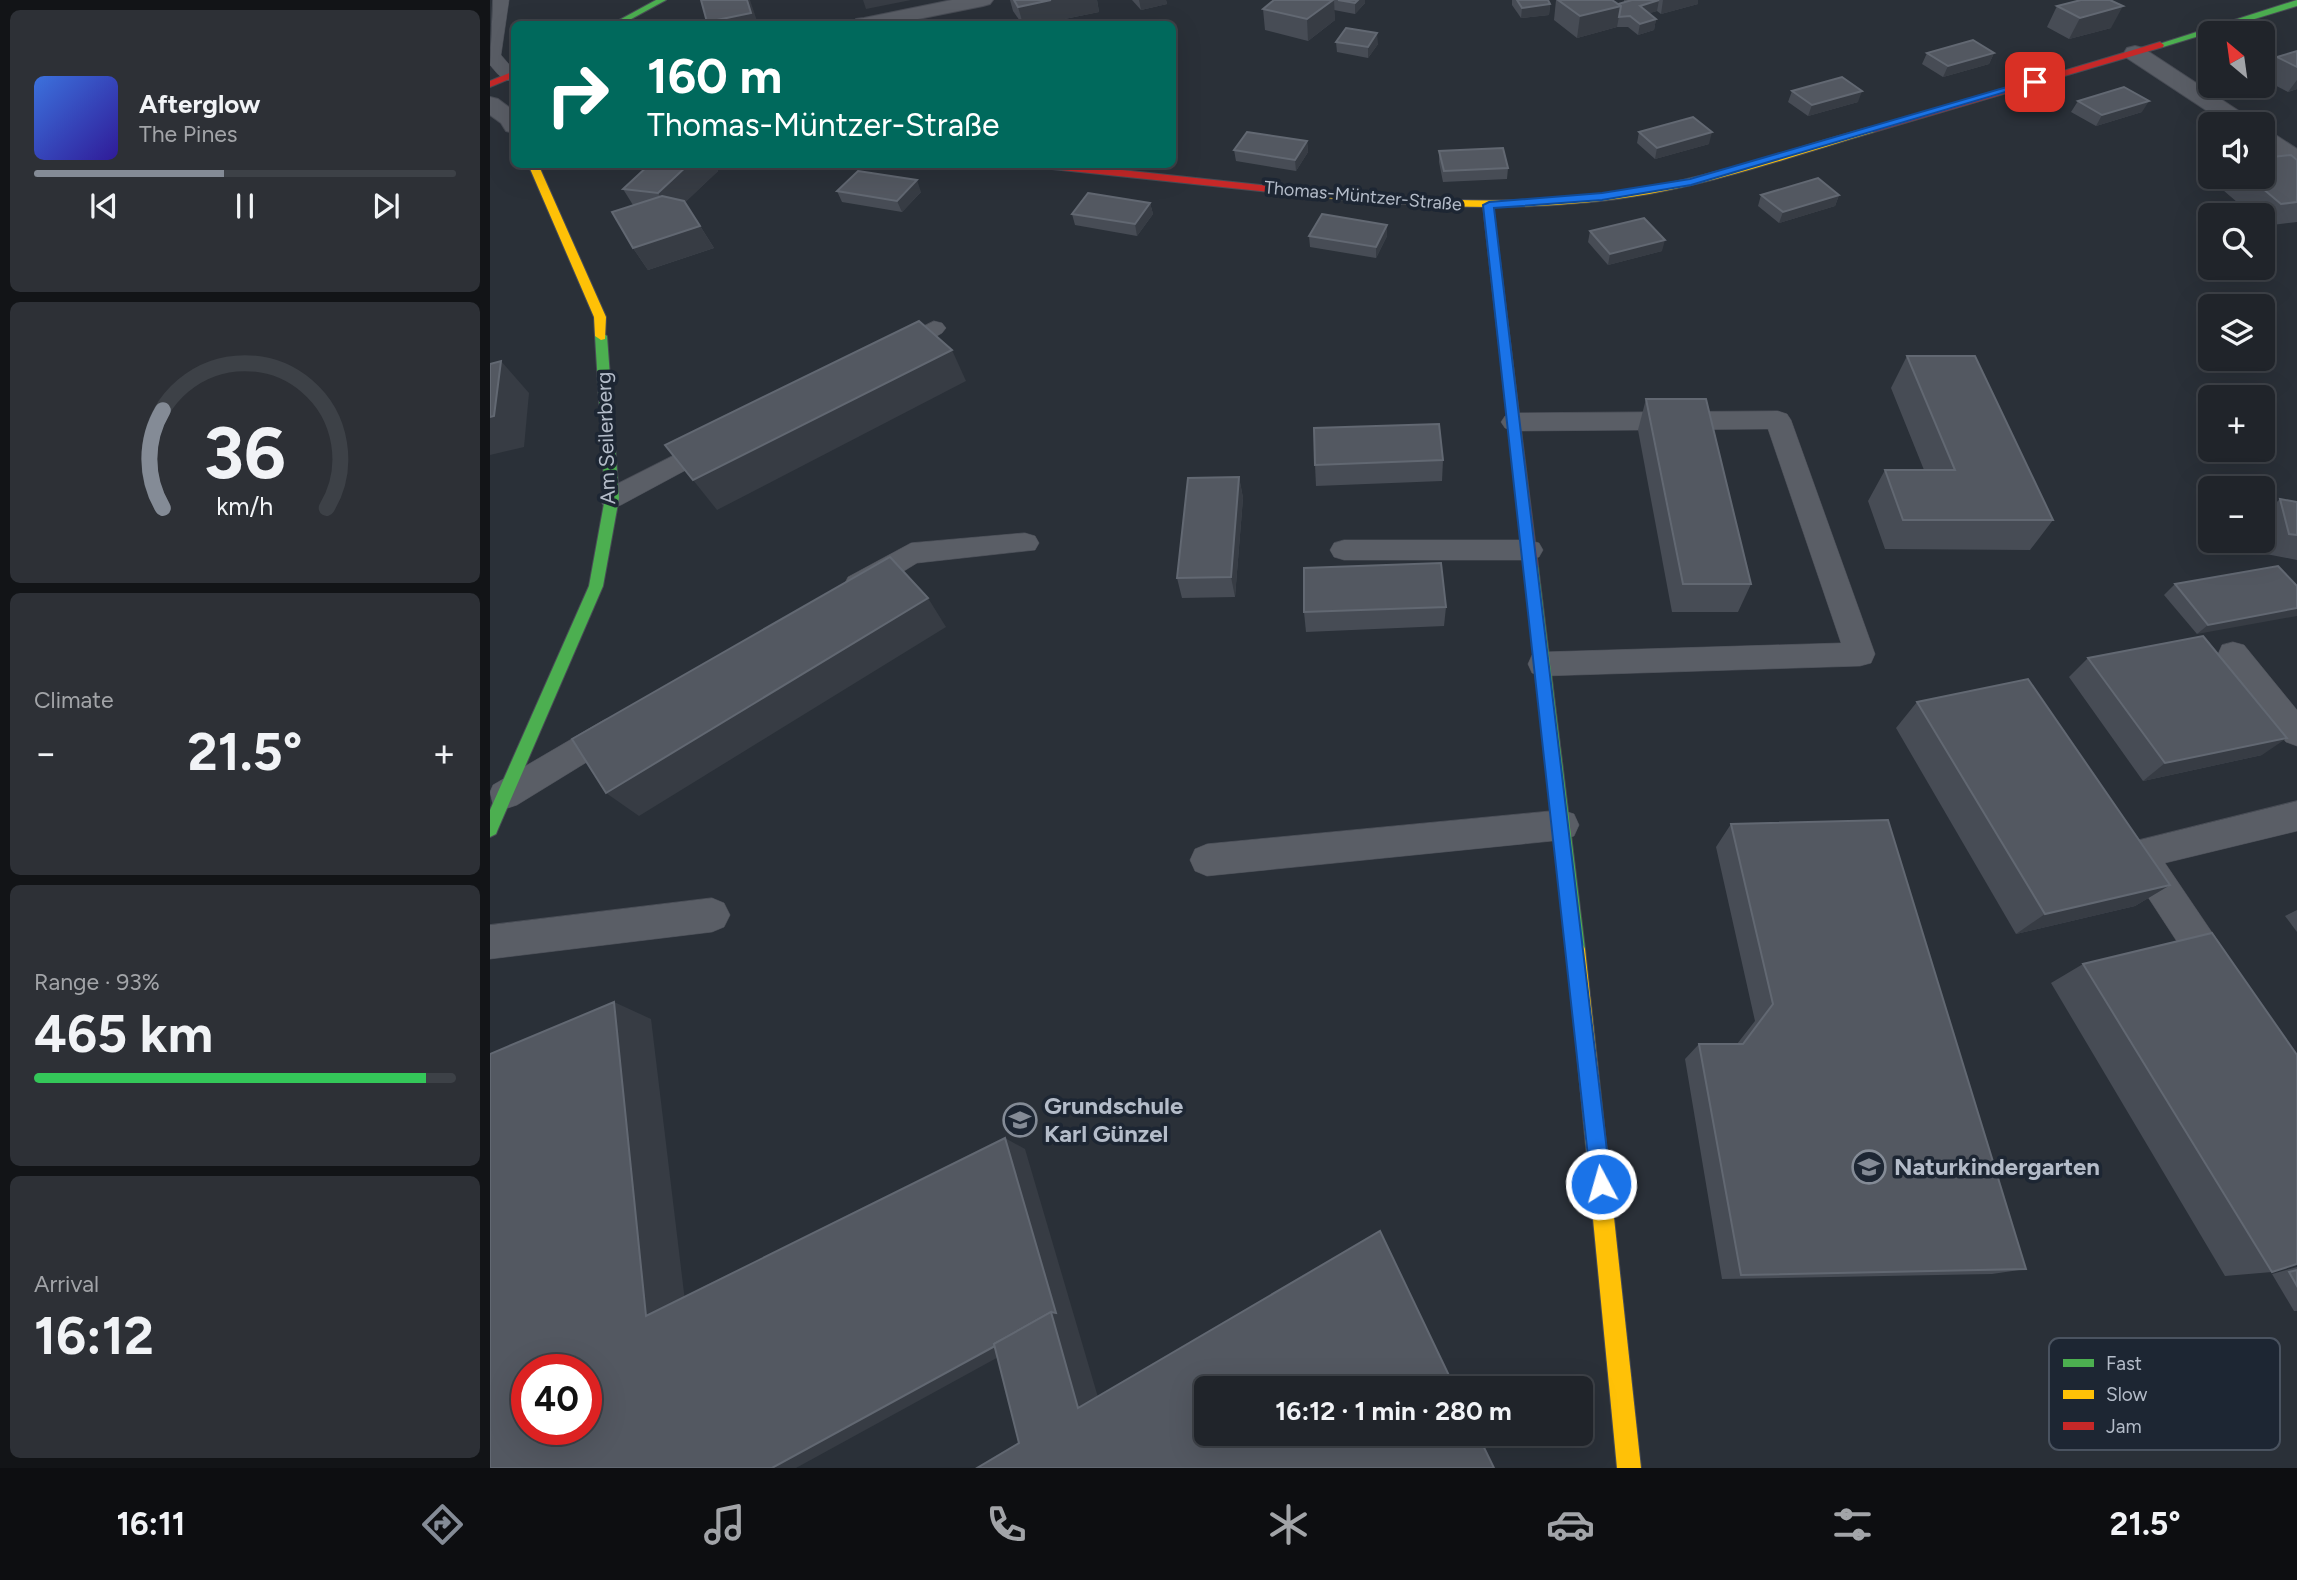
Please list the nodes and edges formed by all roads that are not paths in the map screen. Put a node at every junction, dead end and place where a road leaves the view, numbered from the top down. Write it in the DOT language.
graph roads {
  1 [pos="501,0"];
  2 [pos="662,0"];
  3 [pos="983,0"];
  4 [pos="2297,2"];
  5 [pos="622,21"];
  6 [pos="879,21"];
  7 [pos="2135,52"];
  8 [pos="511,74"];
  9 [pos="511,75"];
  10 [pos="490,83"];
  11 [pos="490,104"];
  12 [pos="2225,112"];
  13 [pos="511,120"];
  14 [pos="2275,145"];
  15 [pos="2297,160"];
  16 [pos="535,168"];
  17 [pos="1071,168"];
  18 [pos="1489,205"];
  19 [pos="934,328"];
  20 [pos="874,360"];
  21 [pos="1514,422"];
  22 [pos="743,429"];
  23 [pos="612,498"];
  24 [pos="1025,542"];
  25 [pos="1344,550"];
  26 [pos="1530,550"];
  27 [pos="840,596"];
  28 [pos="2233,654"];
  29 [pos="1543,664"];
  30 [pos="636,717"];
  31 [pos="2297,733"];
  32 [pos="505,795"];
  33 [pos="2297,816"];
  34 [pos="1562,825"];
  35 [pos="490,829"];
  36 [pos="1207,860"];
  37 [pos="712,915"];
  38 [pos="490,942"];
  39 [pos="2237,1001"];
  40 [pos="1629,1468"];
  1 -- 8 [label="lane"];
  2 -- 5 [label="street"];
  3 -- 6 [label="street"];
  4 -- 7 [label="street, Thomas-Müntzer-Straße"];
  7 -- 12 [label="street"];
  7 -- 18 [label="street, Thomas-Müntzer-Straße"];
  9 -- 10 [label="street"];
  11 -- 13 [label="street"];
  14 -- 15 [label="street"];
  16 -- 23 [label="street, Am Seilerberg"];
  17 -- 18 [label="street, Thomas-Müntzer-Straße"];
  18 -- 21 [label="street"];
  19 -- 20 [label="lane"];
  21 -- 26 [label="street"];
  21 -- 29 [label="lane"];
  22 -- 23 [label="lane"];
  23 -- 32 [label="street, Am Seilerberg"];
  24 -- 27 [label="lane"];
  25 -- 26 [label="lane"];
  26 -- 29 [label="street"];
  28 -- 31 [label="lane"];
  29 -- 34 [label="street"];
  30 -- 32 [label="lane"];
  32 -- 35 [label="street, Am Seilerberg"];
  33 -- 39 [label="lane"];
  34 -- 36 [label="lane"];
  34 -- 40 [label="street"];
  37 -- 38 [label="lane"];
}
